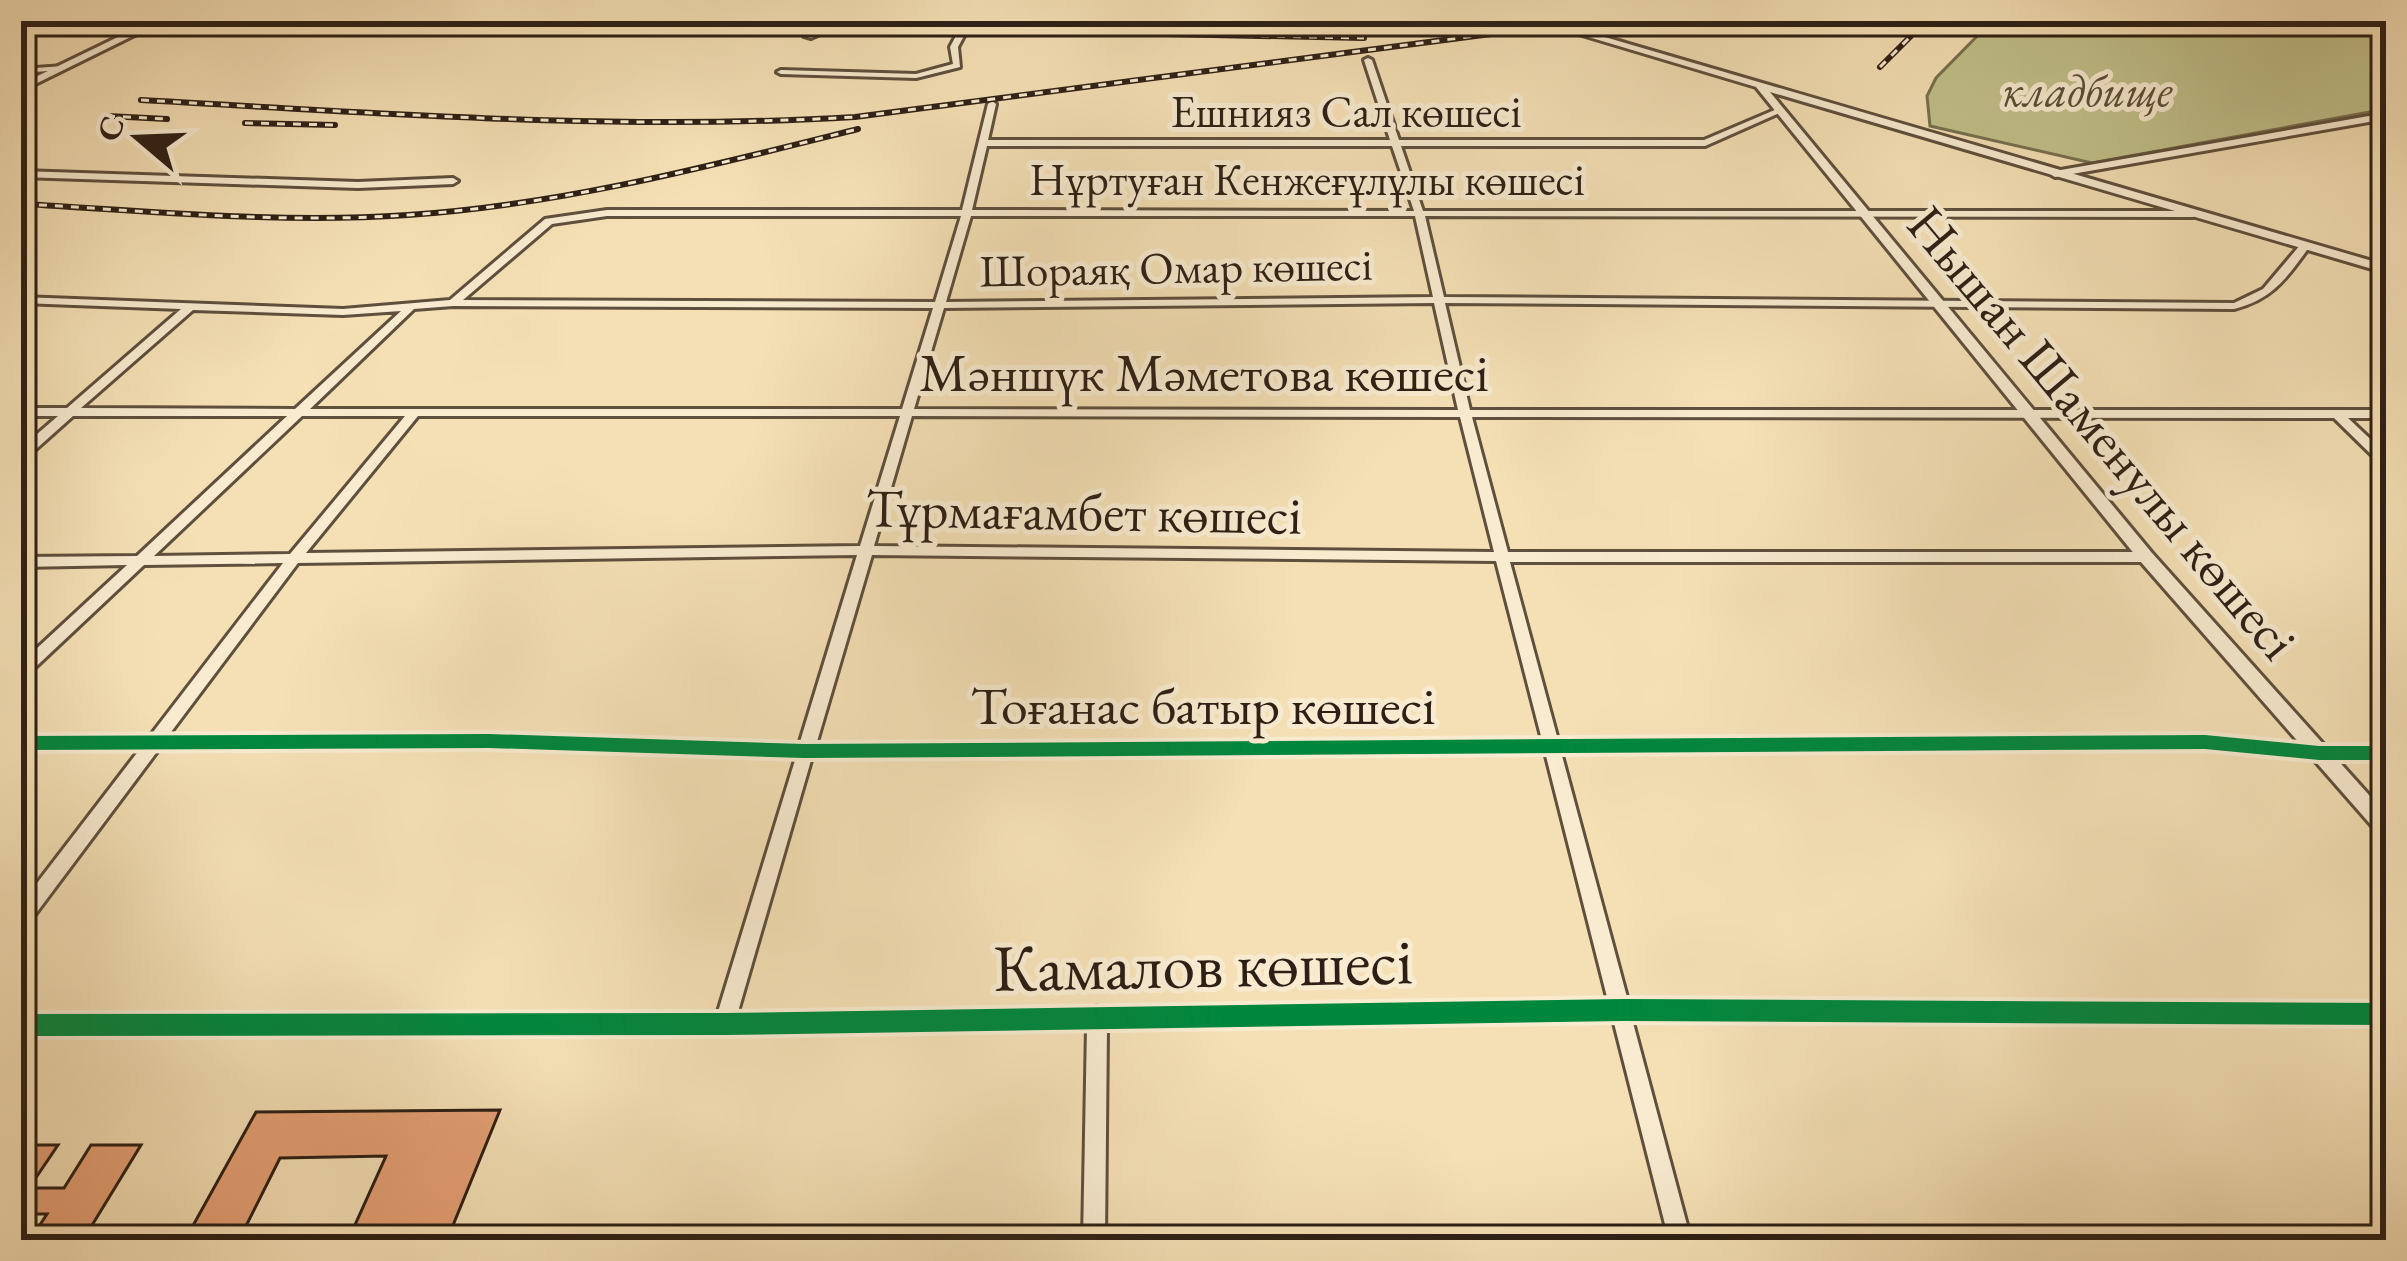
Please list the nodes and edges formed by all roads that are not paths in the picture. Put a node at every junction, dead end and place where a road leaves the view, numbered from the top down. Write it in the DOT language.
graph roads {
  1 [pos="158,21"];
  2 [pos="845,21"];
  3 [pos="968,21"];
  4 [pos="1540,21"];
  5 [pos="808,35"];
  6 [pos="1368,60"];
  7 [pos="61,68"];
  8 [pos="21,71"];
  9 [pos="781,71"];
  10 [pos="1760,86"];
  11 [pos="21,88"];
  12 [pos="992,104"];
  13 [pos="1780,110"];
  14 [pos="2386,116"];
  15 [pos="986,143"];
  16 [pos="1397,145"];
  17 [pos="21,174"];
  18 [pos="2055,174"];
  19 [pos="453,181"];
  20 [pos="967,212"];
  21 [pos="1419,212"];
  22 [pos="1865,213"];
  23 [pos="2193,214"];
  24 [pos="2305,246"];
  25 [pos="2386,269"];
  26 [pos="21,300"];
  27 [pos="1440,300"];
  28 [pos="453,303"];
  29 [pos="1940,303"];
  30 [pos="192,305"];
  31 [pos="936,305"];
  32 [pos="409,309"];
  33 [pos="297,411"];
  34 [pos="21,412"];
  35 [pos="73,412"];
  36 [pos="412,414"];
  37 [pos="908,414"];
  38 [pos="1465,414"];
  39 [pos="2032,414"];
  40 [pos="2337,415"];
  41 [pos="2386,415"];
  42 [pos="21,455"];
  43 [pos="2386,460"];
  44 [pos="867,550"];
  45 [pos="296,556"];
  46 [pos="2146,556"];
  47 [pos="1504,557"];
  48 [pos="140,561"];
  49 [pos="21,562"];
  50 [pos="21,672"];
  51 [pos="155,739"];
  52 [pos="21,743"];
  53 [pos="1554,747"];
  54 [pos="804,751"];
  55 [pos="2386,753"];
  56 [pos="2319,754"];
  57 [pos="2386,828"];
  58 [pos="21,918"];
  59 [pos="1623,1010"];
  60 [pos="2386,1014"];
  61 [pos="1097,1015"];
  62 [pos="21,1024"];
  63 [pos="724,1024"];
  64 [pos="1094,1240"];
  65 [pos="1680,1240"];
  1 -- 7 [label="street"];
  2 -- 5 [label="street"];
  3 -- 9 [label="street"];
  4 -- 10 [label="street"];
  6 -- 16 [label="street"];
  7 -- 8 [label="street"];
  7 -- 11 [label="street"];
  10 -- 13 [label="street, Нышан Шаменулы көшесі"];
  10 -- 18 [label="street"];
  12 -- 15 [label="street"];
  13 -- 16 [label="street, Ешнияз Сал көшесі"];
  13 -- 22 [label="street, Нышан Шаменулы көшесі"];
  14 -- 18 [label="street"];
  15 -- 16 [label="street, Ешнияз Сал көшесі"];
  15 -- 20 [label="street"];
  16 -- 21 [label="street"];
  17 -- 19 [label="street"];
  18 -- 23 [label="street"];
  20 -- 21 [label="street, Нұртуған Кенжеғұлұлы көшесі"];
  20 -- 28 [label="street, Нұртуған Кенжеғұлұлы көшесі"];
  20 -- 31 [label="street"];
  21 -- 22 [label="street, Нұртуған Кенжеғұлұлы көшесі"];
  21 -- 27 [label="street"];
  22 -- 23 [label="street, Нұртуған Кенжеғұлұлы көшесі"];
  22 -- 29 [label="street, Нышан Шаменулы көшесі"];
  23 -- 24 [label="street"];
  24 -- 25 [label="street"];
  24 -- 29 [label="street, Шораяқ Омар көшесі"];
  26 -- 30 [label="street, Шораяқ Омар көшесі"];
  27 -- 29 [label="street, Шораяқ Омар көшесі"];
  27 -- 31 [label="street, Шораяқ Омар көшесі"];
  27 -- 38 [label="street"];
  28 -- 31 [label="street, Шораяқ Омар көшесі"];
  28 -- 32 [label="street, Шораяқ Омар көшесі"];
  29 -- 39 [label="street, Нышан Шаменулы көшесі"];
  30 -- 32 [label="street, Шораяқ Омар көшесі"];
  30 -- 35 [label="street"];
  31 -- 37 [label="street"];
  32 -- 33 [label="street"];
  33 -- 35 [label="street, Мәншүк Мәметова көшесі"];
  33 -- 36 [label="street, Мәншүк Мәметова көшесі"];
  33 -- 48 [label="street"];
  34 -- 35 [label="street, Мәншүк Мәметова көшесі"];
  35 -- 42 [label="street"];
  36 -- 37 [label="street, Мәншүк Мәметова көшесі"];
  36 -- 45 [label="street"];
  37 -- 38 [label="street, Мәншүк Мәметова көшесі"];
  37 -- 44 [label="street"];
  38 -- 39 [label="street, Мәншүк Мәметова көшесі"];
  38 -- 47 [label="street"];
  39 -- 40 [label="street, Мәншүк Мәметова көшесі"];
  39 -- 46 [label="street, Нышан Шаменулы көшесі"];
  40 -- 41 [label="street, Мәншүк Мәметова көшесі"];
  40 -- 43 [label="street"];
  44 -- 45 [label="street, Тұрмағамбет көшесі"];
  44 -- 47 [label="street, Тұрмағамбет көшесі"];
  44 -- 54 [label="street"];
  45 -- 48 [label="street, Тұрмағамбет көшесі"];
  45 -- 51 [label="street"];
  46 -- 47 [label="street, Тұрмағамбет көшесі"];
  46 -- 56 [label="street, Нышан Шаменулы көшесі"];
  47 -- 53 [label="street"];
  48 -- 49 [label="street, Тұрмағамбет көшесі"];
  48 -- 50 [label="street"];
  51 -- 52 [label="street, Тоғанас батыр көшесі"];
  51 -- 54 [label="street, Тоғанас батыр көшесі"];
  51 -- 58 [label="street"];
  53 -- 54 [label="street, Тоғанас батыр көшесі"];
  53 -- 56 [label="street, Тоғанас батыр көшесі"];
  53 -- 59 [label="street"];
  54 -- 63 [label="street"];
  55 -- 56 [label="street, Тоғанас батыр көшесі"];
  56 -- 57 [label="street, Нышан Шаменулы көшесі"];
  59 -- 60 [label="street, Камалов көшесі"];
  59 -- 61 [label="street, Камалов көшесі"];
  59 -- 65 [label="street"];
  61 -- 63 [label="street, Камалов көшесі"];
  61 -- 64 [label="street"];
  62 -- 63 [label="street, Камалов көшесі"];
}
